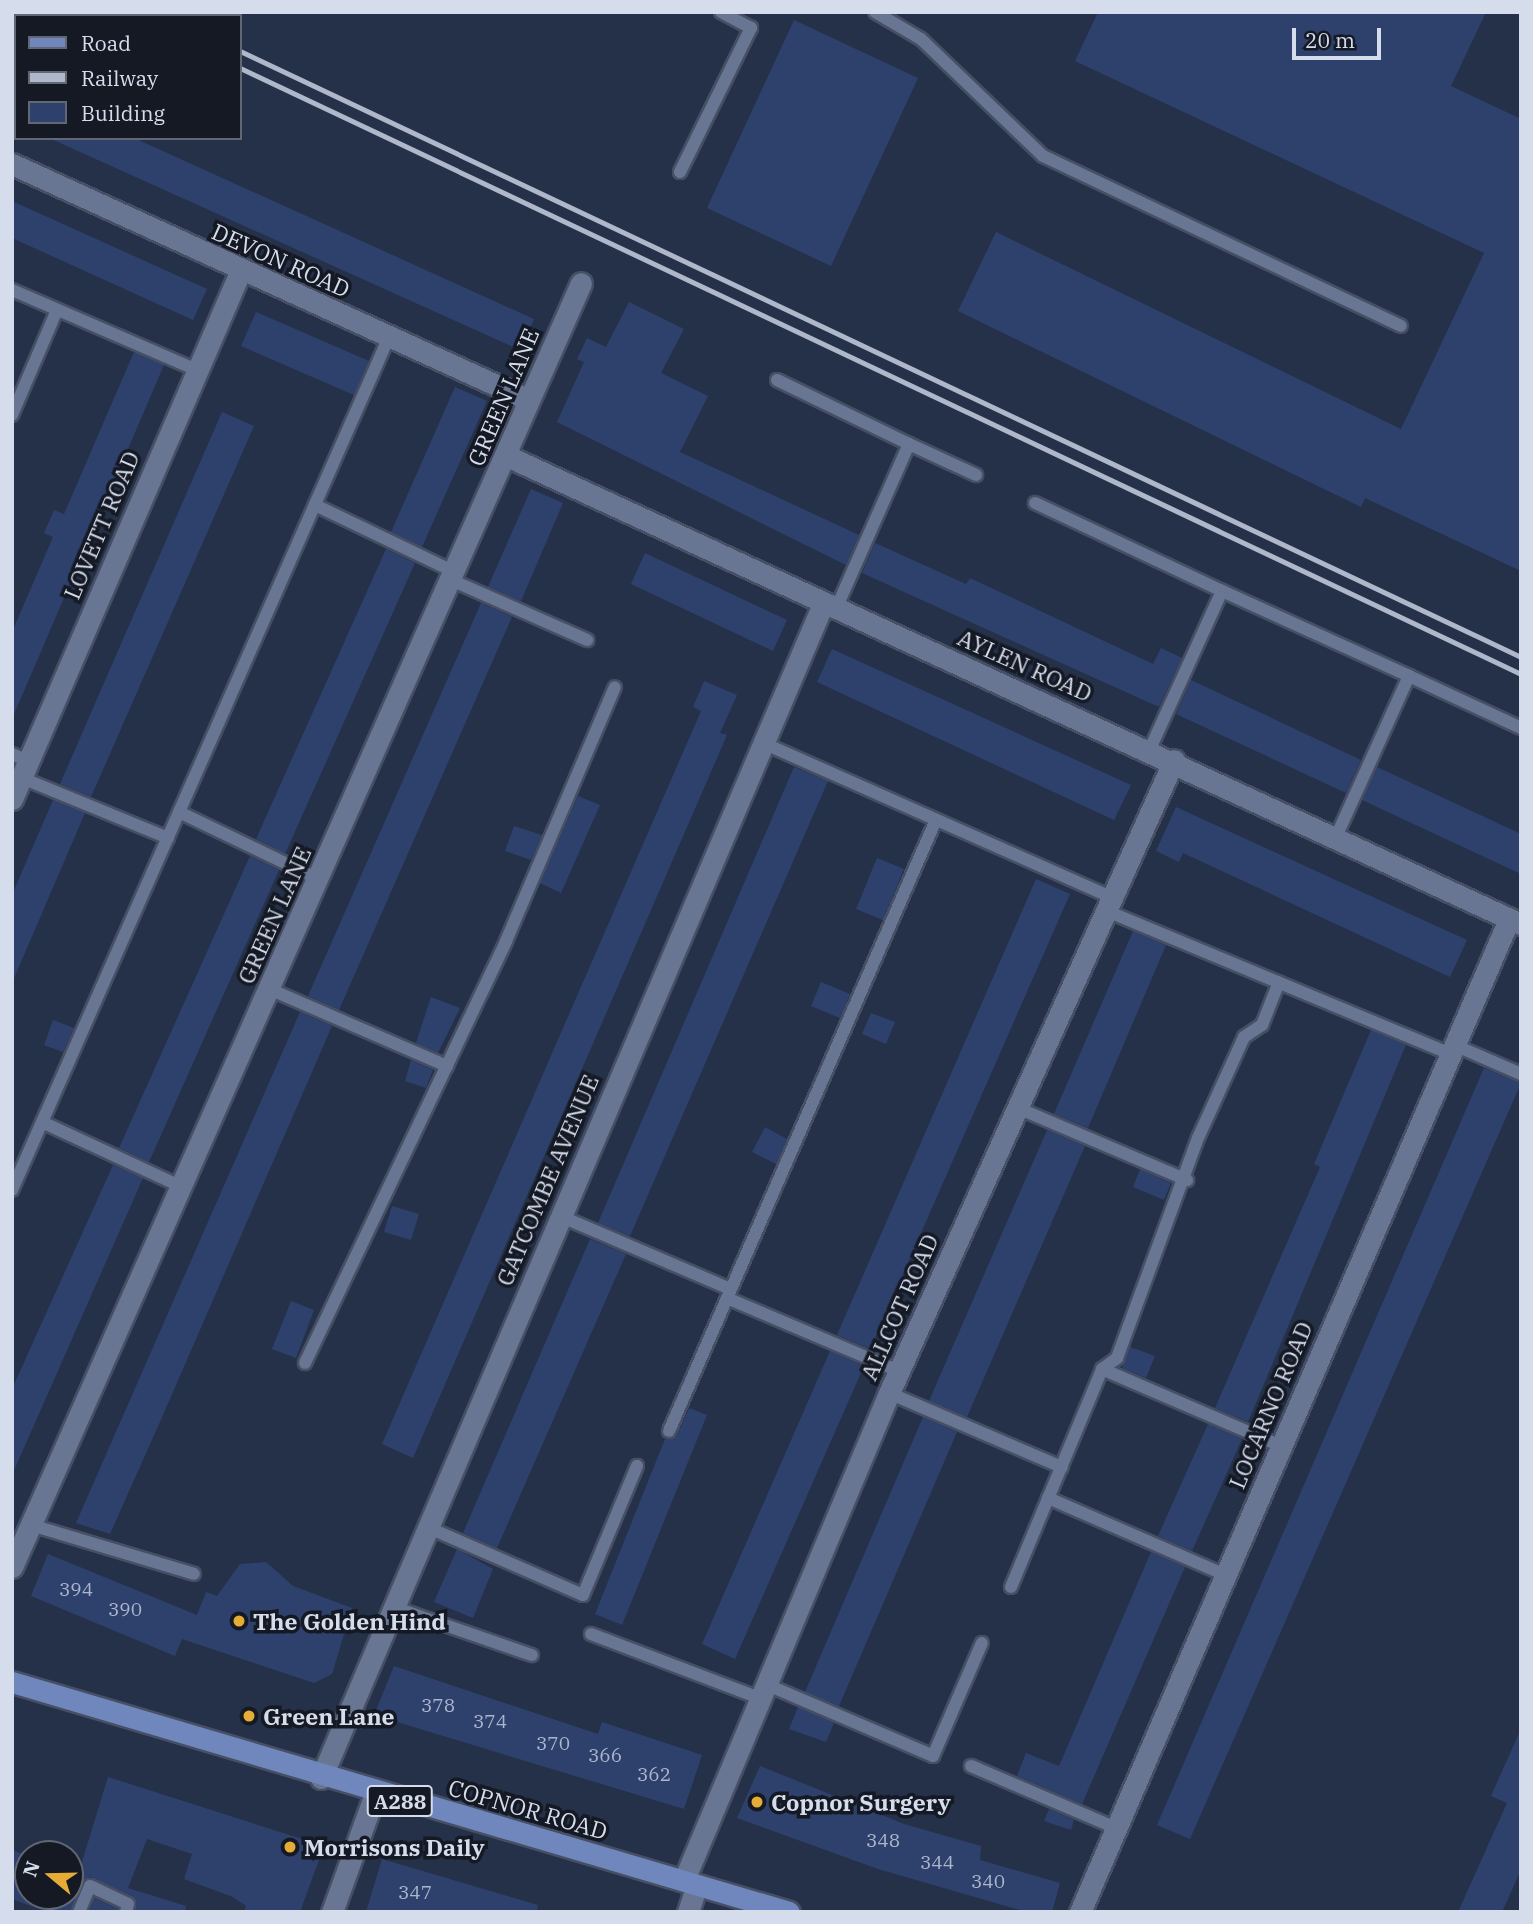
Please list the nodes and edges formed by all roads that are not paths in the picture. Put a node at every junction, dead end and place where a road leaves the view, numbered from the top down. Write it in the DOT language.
graph roads {
  1 [pos="721,12"];
  2 [pos="875,12"];
  3 [pos="12,164"];
  4 [pos="680,172"];
  5 [pos="240,272"];
  6 [pos="581,283"];
  7 [pos="12,290"];
  8 [pos="57,310"];
  9 [pos="1401,326"];
  10 [pos="388,337"];
  11 [pos="197,370"];
  12 [pos="777,380"];
  13 [pos="529,400"];
  14 [pos="12,415"];
  15 [pos="909,444"];
  16 [pos="507,456"];
  17 [pos="976,475"];
  18 [pos="1035,503"];
  19 [pos="315,505"];
  20 [pos="453,576"];
  21 [pos="1222,591"];
  22 [pos="830,606"];
  23 [pos="587,640"];
  24 [pos="1409,676"];
  25 [pos="615,687"];
  26 [pos="1521,728"];
  27 [pos="763,743"];
  28 [pos="1150,749"];
  29 [pos="1174,760"];
  30 [pos="21,764"];
  31 [pos="12,799"];
  32 [pos="179,812"];
  33 [pos="936,820"];
  34 [pos="1336,837"];
  35 [pos="168,838"];
  36 [pos="318,879"];
  37 [pos="1110,904"];
  38 [pos="1515,921"];
  39 [pos="1279,982"];
  40 [pos="269,989"];
  41 [pos="1452,1049"];
  42 [pos="447,1066"];
  43 [pos="1521,1074"];
  44 [pos="1018,1108"];
  45 [pos="42,1122"];
  46 [pos="1187,1180"];
  47 [pos="181,1187"];
  48 [pos="12,1190"];
  49 [pos="560,1216"];
  50 [pos="729,1293"];
  51 [pos="305,1363"];
  52 [pos="1102,1369"];
  53 [pos="899,1371"];
  54 [pos="889,1393"];
  55 [pos="669,1431"];
  56 [pos="1281,1446"];
  57 [pos="637,1466"];
  58 [pos="1062,1466"];
  59 [pos="1048,1498"];
  60 [pos="31,1525"];
  61 [pos="427,1527"];
  62 [pos="12,1567"];
  63 [pos="194,1574"];
  64 [pos="1225,1575"];
  65 [pos="1011,1587"];
  66 [pos="393,1606"];
  67 [pos="591,1634"];
  68 [pos="982,1643"];
  69 [pos="532,1655"];
  70 [pos="12,1682"];
  71 [pos="760,1690"];
  72 [pos="971,1766"];
  73 [pos="321,1778"];
  74 [pos="375,1794"];
  75 [pos="1116,1828"];
  76 [pos="690,1883"];
  77 [pos="79,1912"];
  78 [pos="126,1912"];
  79 [pos="332,1912"];
  80 [pos="688,1912"];
  81 [pos="789,1912"];
  82 [pos="1080,1912"];
  1 -- 4 [label="lane"];
  2 -- 9 [label="lane"];
  3 -- 5 [label="street, DEVON ROAD"];
  5 -- 10 [label="street, DEVON ROAD"];
  5 -- 11 [label="street, LOVETT ROAD"];
  6 -- 13 [label="street, GREEN LANE"];
  7 -- 8 [label="lane"];
  8 -- 11 [label="lane"];
  8 -- 14 [label="lane"];
  10 -- 13 [label="street, DEVON ROAD"];
  10 -- 19 [label="lane"];
  11 -- 30 [label="street, LOVETT ROAD"];
  12 -- 15 [label="lane"];
  13 -- 16 [label="street, GREEN LANE"];
  15 -- 17 [label="lane"];
  15 -- 22 [label="lane"];
  16 -- 20 [label="street, GREEN LANE"];
  16 -- 22 [label="street, AYLEN ROAD"];
  18 -- 21 [label="lane"];
  19 -- 20 [label="lane"];
  19 -- 32 [label="lane"];
  20 -- 23 [label="lane"];
  20 -- 36 [label="street, GREEN LANE"];
  21 -- 24 [label="lane"];
  21 -- 28 [label="lane"];
  22 -- 27 [label="street, GATCOMBE AVENUE"];
  22 -- 28 [label="street, AYLEN ROAD"];
  24 -- 26 [label="lane"];
  24 -- 34 [label="lane"];
  25 -- 42 [label="lane"];
  27 -- 33 [label="lane"];
  27 -- 49 [label="street, GATCOMBE AVENUE"];
  28 -- 29 [label="street, AYLEN ROAD"];
  29 -- 34 [label="street, AYLEN ROAD"];
  29 -- 37 [label="street, ALLCOT ROAD"];
  30 -- 31 [label="street, LOVETT ROAD"];
  30 -- 35 [label="lane"];
  32 -- 35 [label="lane"];
  32 -- 36 [label="lane"];
  33 -- 37 [label="lane"];
  33 -- 50 [label="lane"];
  34 -- 38 [label="street, AYLEN ROAD"];
  35 -- 45 [label="lane"];
  36 -- 40 [label="street, GREEN LANE"];
  37 -- 39 [label="lane"];
  37 -- 44 [label="street, ALLCOT ROAD"];
  38 -- 41 [label="street, LOCARNO ROAD"];
  39 -- 41 [label="lane"];
  39 -- 46 [label="lane"];
  40 -- 42 [label="lane"];
  40 -- 47 [label="street, GREEN LANE"];
  41 -- 43 [label="lane"];
  41 -- 56 [label="street, LOCARNO ROAD"];
  42 -- 51 [label="lane"];
  44 -- 46 [label="lane"];
  44 -- 53 [label="street, ALLCOT ROAD"];
  45 -- 47 [label="lane"];
  45 -- 48 [label="lane"];
  46 -- 52 [label="lane"];
  47 -- 60 [label="street, GREEN LANE"];
  49 -- 50 [label="lane"];
  49 -- 61 [label="street, GATCOMBE AVENUE"];
  50 -- 53 [label="lane"];
  50 -- 55 [label="lane"];
  52 -- 56 [label="lane"];
  52 -- 58 [label="lane"];
  53 -- 54 [label="street, ALLCOT ROAD"];
  54 -- 58 [label="lane"];
  54 -- 71 [label="street, ALLCOT ROAD"];
  56 -- 64 [label="street, LOCARNO ROAD"];
  57 -- 61 [label="lane"];
  58 -- 59 [label="lane"];
  59 -- 64 [label="lane"];
  59 -- 65 [label="lane"];
  60 -- 62 [label="street, GREEN LANE"];
  60 -- 63 [label="lane"];
  61 -- 66 [label="street, GATCOMBE AVENUE"];
  64 -- 75 [label="street, LOCARNO ROAD"];
  66 -- 69 [label="lane"];
  66 -- 73 [label="street, GATCOMBE AVENUE"];
  67 -- 71 [label="lane"];
  68 -- 71 [label="lane"];
  70 -- 73 [label="main road, COPNOR ROAD / A288"];
  71 -- 76 [label="street, ALLCOT ROAD"];
  72 -- 75 [label="lane"];
  73 -- 74 [label="main road, COPNOR ROAD / A288"];
  74 -- 76 [label="main road, COPNOR ROAD / A288"];
  74 -- 79 [label="street"];
  75 -- 82 [label="street, LOCARNO ROAD"];
  76 -- 80 [label="street, ALLCOT ROAD"];
  76 -- 81 [label="main road, COPNOR ROAD / A288"];
  77 -- 78 [label="lane"];
}
